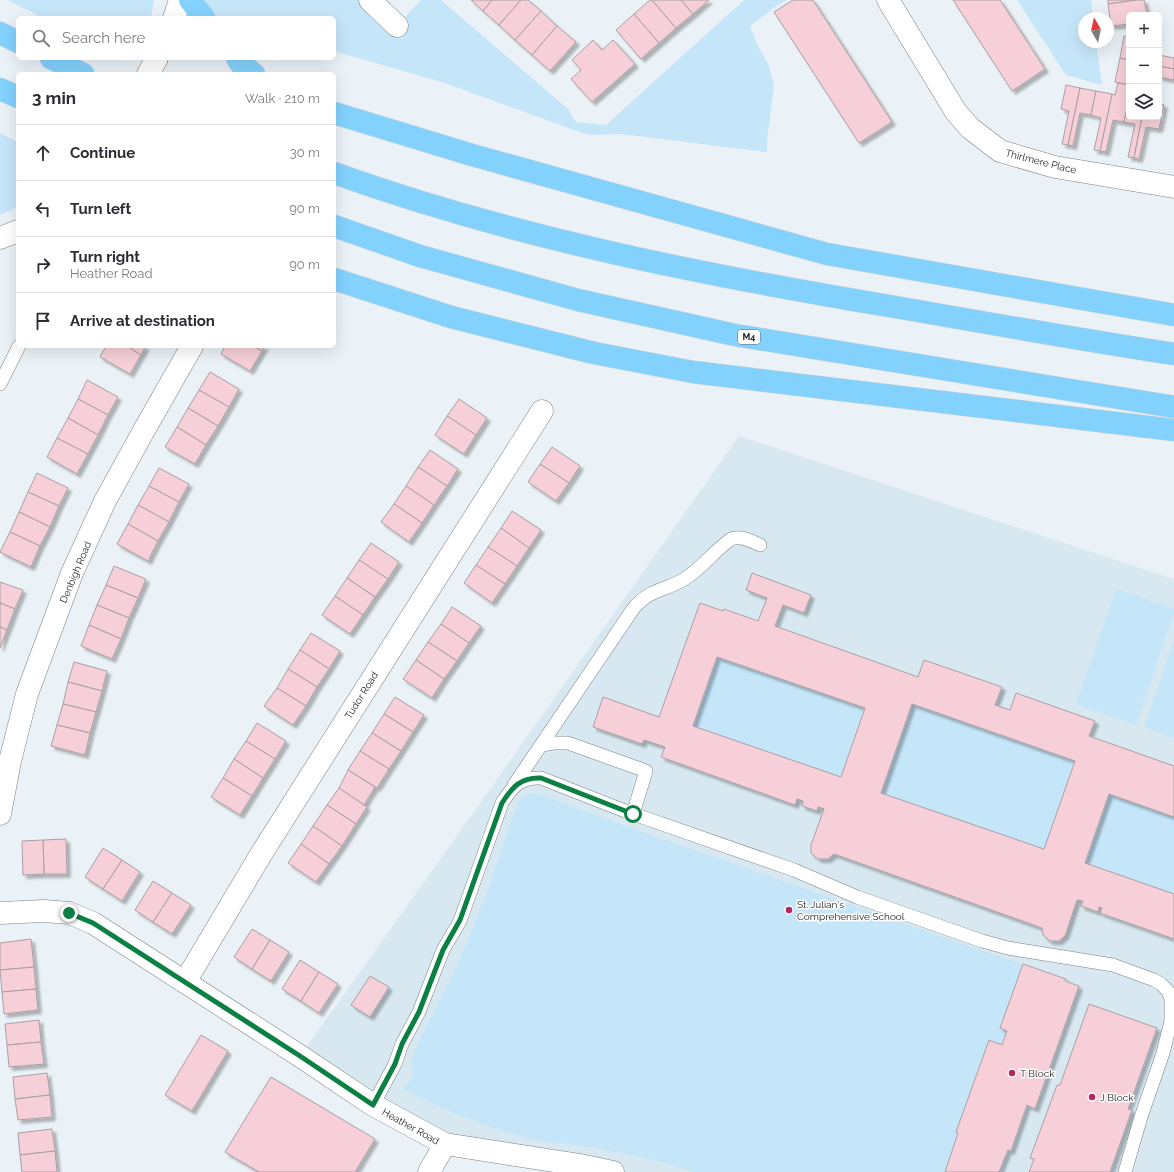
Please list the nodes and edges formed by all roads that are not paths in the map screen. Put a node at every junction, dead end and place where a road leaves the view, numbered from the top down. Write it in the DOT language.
graph roads {
  1 [pos="180,0"];
  2 [pos="190,0"];
  3 [pos="370,0"];
  4 [pos="888,0"];
  5 [pos="175,16"];
  6 [pos="202,16"];
  7 [pos="397,26"];
  8 [pos="0,32"];
  9 [pos="16,41"];
  10 [pos="55,60"];
  11 [pos="156,60"];
  12 [pos="238,60"];
  13 [pos="80,72"];
  14 [pos="149,72"];
  15 [pos="251,72"];
  16 [pos="0,89"];
  17 [pos="16,96"];
  18 [pos="336,114"];
  19 [pos="336,174"];
  20 [pos="1174,187"];
  21 [pos="336,227"];
  22 [pos="16,232"];
  23 [pos="0,238"];
  24 [pos="336,280"];
  25 [pos="1174,315"];
  26 [pos="18,348"];
  27 [pos="191,348"];
  28 [pos="1174,354"];
  29 [pos="0,384"];
  30 [pos="1174,407"];
  31 [pos="542,411"];
  32 [pos="1174,430"];
  33 [pos="760,544"];
  34 [pos="541,745"];
  35 [pos="510,791"];
  36 [pos="0,814"];
  37 [pos="633,814"];
  38 [pos="0,913"];
  39 [pos="185,982"];
  40 [pos="373,1105"];
  41 [pos="445,1144"];
  42 [pos="429,1172"];
  43 [pos="613,1172"];
  44 [pos="1125,1172"];
  1 -- 5 [label="street"];
  2 -- 6 [label="highway"];
  3 -- 7 [label="street"];
  4 -- 20 [label="street, Thirlmere Place"];
  8 -- 9 [label="highway"];
  10 -- 13 [label="highway"];
  11 -- 14 [label="street"];
  12 -- 15 [label="highway"];
  16 -- 17 [label="highway"];
  18 -- 25 [label="highway"];
  19 -- 28 [label="highway"];
  21 -- 30 [label="highway, M4"];
  22 -- 23 [label="street"];
  24 -- 32 [label="highway"];
  26 -- 29 [label="lane"];
  27 -- 36 [label="street, Denbigh Road"];
  31 -- 39 [label="street, Tudor Road"];
  33 -- 34 [label="lane"];
  34 -- 35 [label="lane"];
  34 -- 37 [label="lane"];
  35 -- 37 [label="lane"];
  35 -- 40 [label="lane"];
  37 -- 44 [label="lane"];
  38 -- 39 [label="street, Heather Road"];
  39 -- 40 [label="street, Heather Road"];
  40 -- 41 [label="street, Heather Road"];
  41 -- 42 [label="street"];
  41 -- 43 [label="street, Heather Road"];
}
